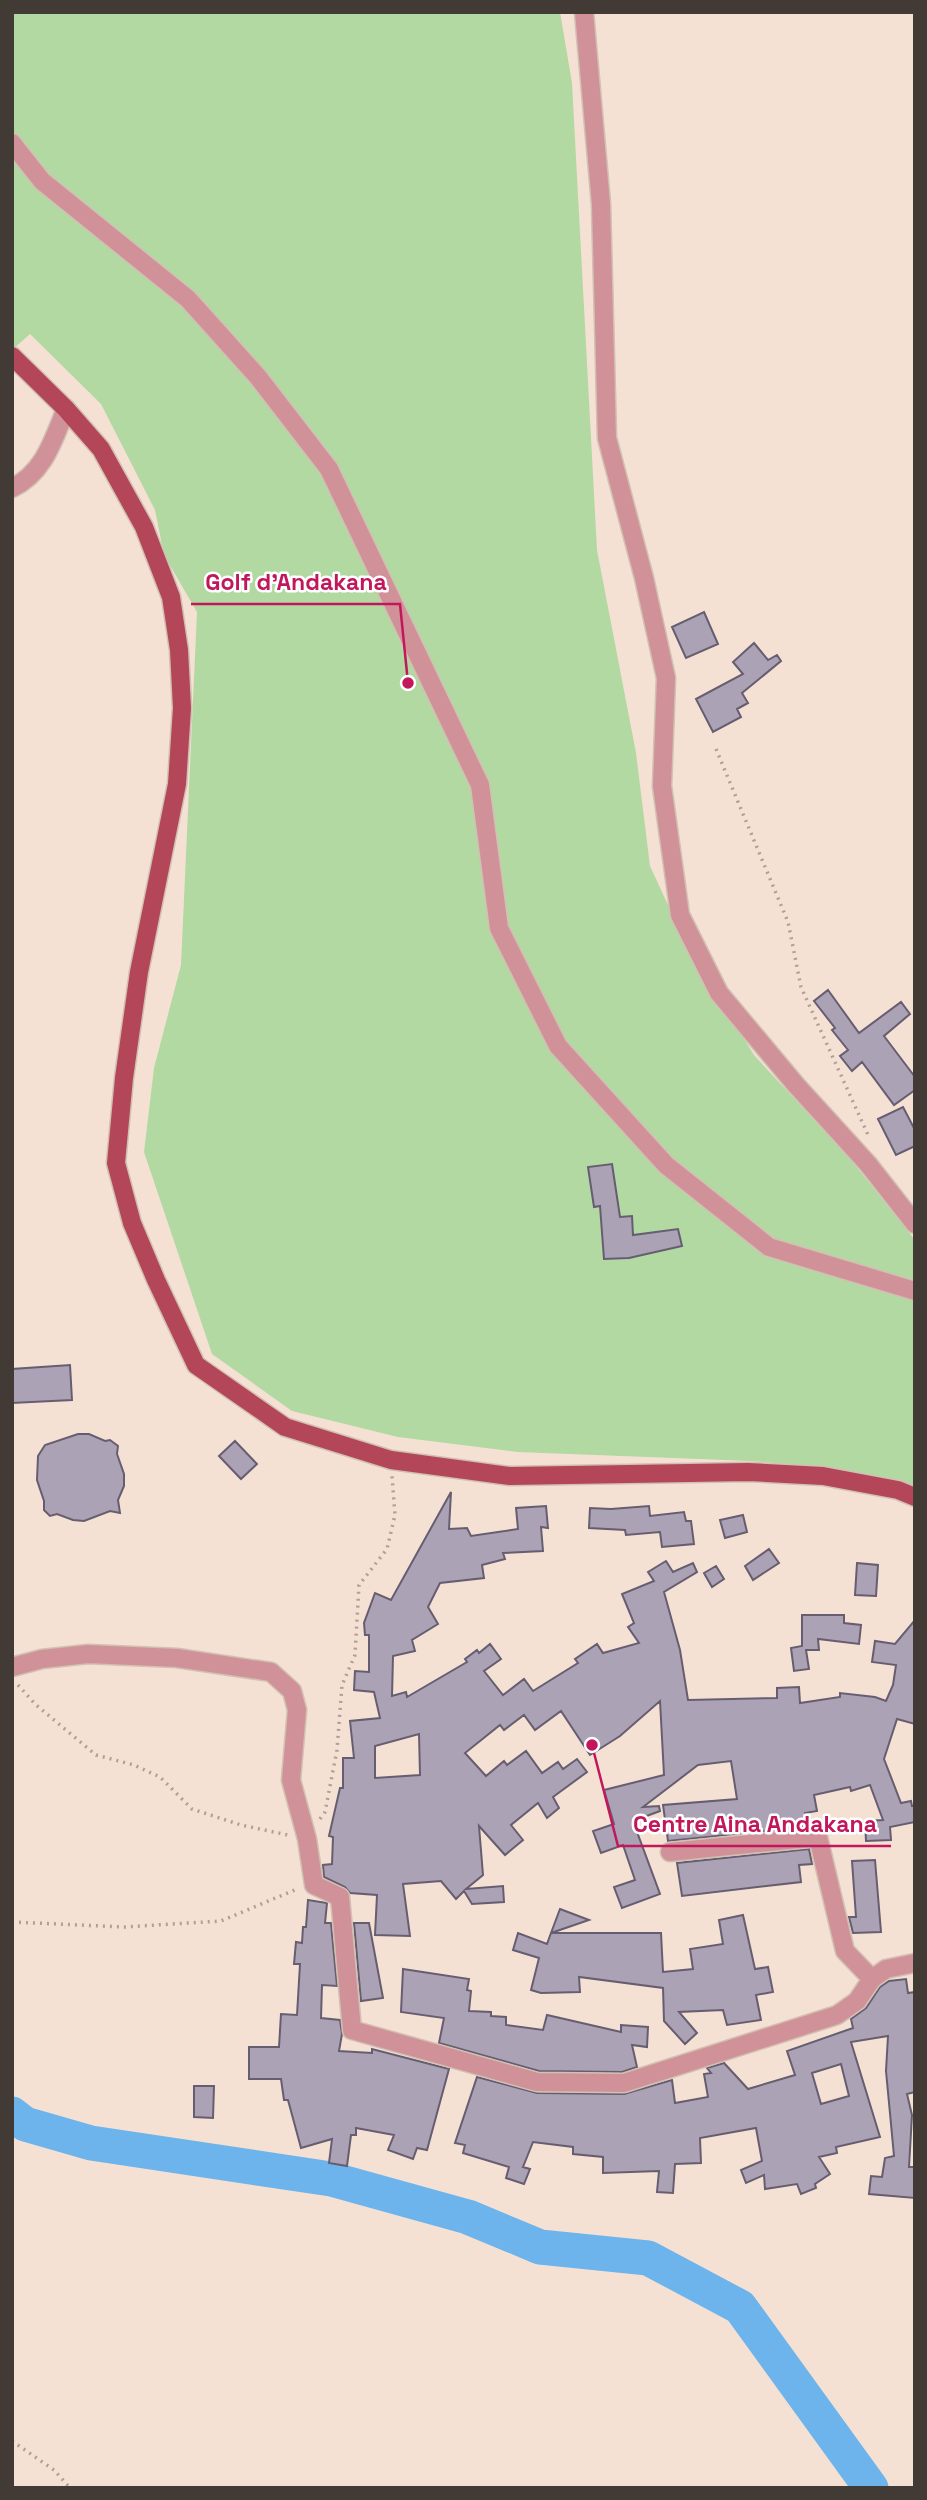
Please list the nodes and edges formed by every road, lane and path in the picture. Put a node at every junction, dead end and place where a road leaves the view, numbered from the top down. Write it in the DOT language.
graph roads {
  1 [pos="584,12"];
  2 [pos="12,143"];
  3 [pos="12,356"];
  4 [pos="66,410"];
  5 [pos="12,488"];
  6 [pos="716,749"];
  7 [pos="870,1140"];
  8 [pos="915,1224"];
  9 [pos="915,1291"];
  10 [pos="391,1460"];
  11 [pos="915,1497"];
  12 [pos="12,1667"];
  13 [pos="12,1678"];
  14 [pos="307,1839"];
  15 [pos="670,1852"];
  16 [pos="314,1885"];
  17 [pos="12,1922"];
  18 [pos="915,1963"];
  19 [pos="872,1979"];
  20 [pos="12,2441"];
  21 [pos="70,2488"];
  1 -- 8 [label="street"];
  2 -- 9 [label="street"];
  3 -- 4 [label="main road"];
  4 -- 5 [label="street"];
  4 -- 10 [label="main road"];
  6 -- 7 [label="path"];
  10 -- 11 [label="main road"];
  10 -- 14 [label="path"];
  12 -- 14 [label="street"];
  13 -- 14 [label="path"];
  14 -- 16 [label="street"];
  15 -- 19 [label="street"];
  16 -- 17 [label="path"];
  16 -- 19 [label="street"];
  18 -- 19 [label="street"];
  20 -- 21 [label="path"];
}
